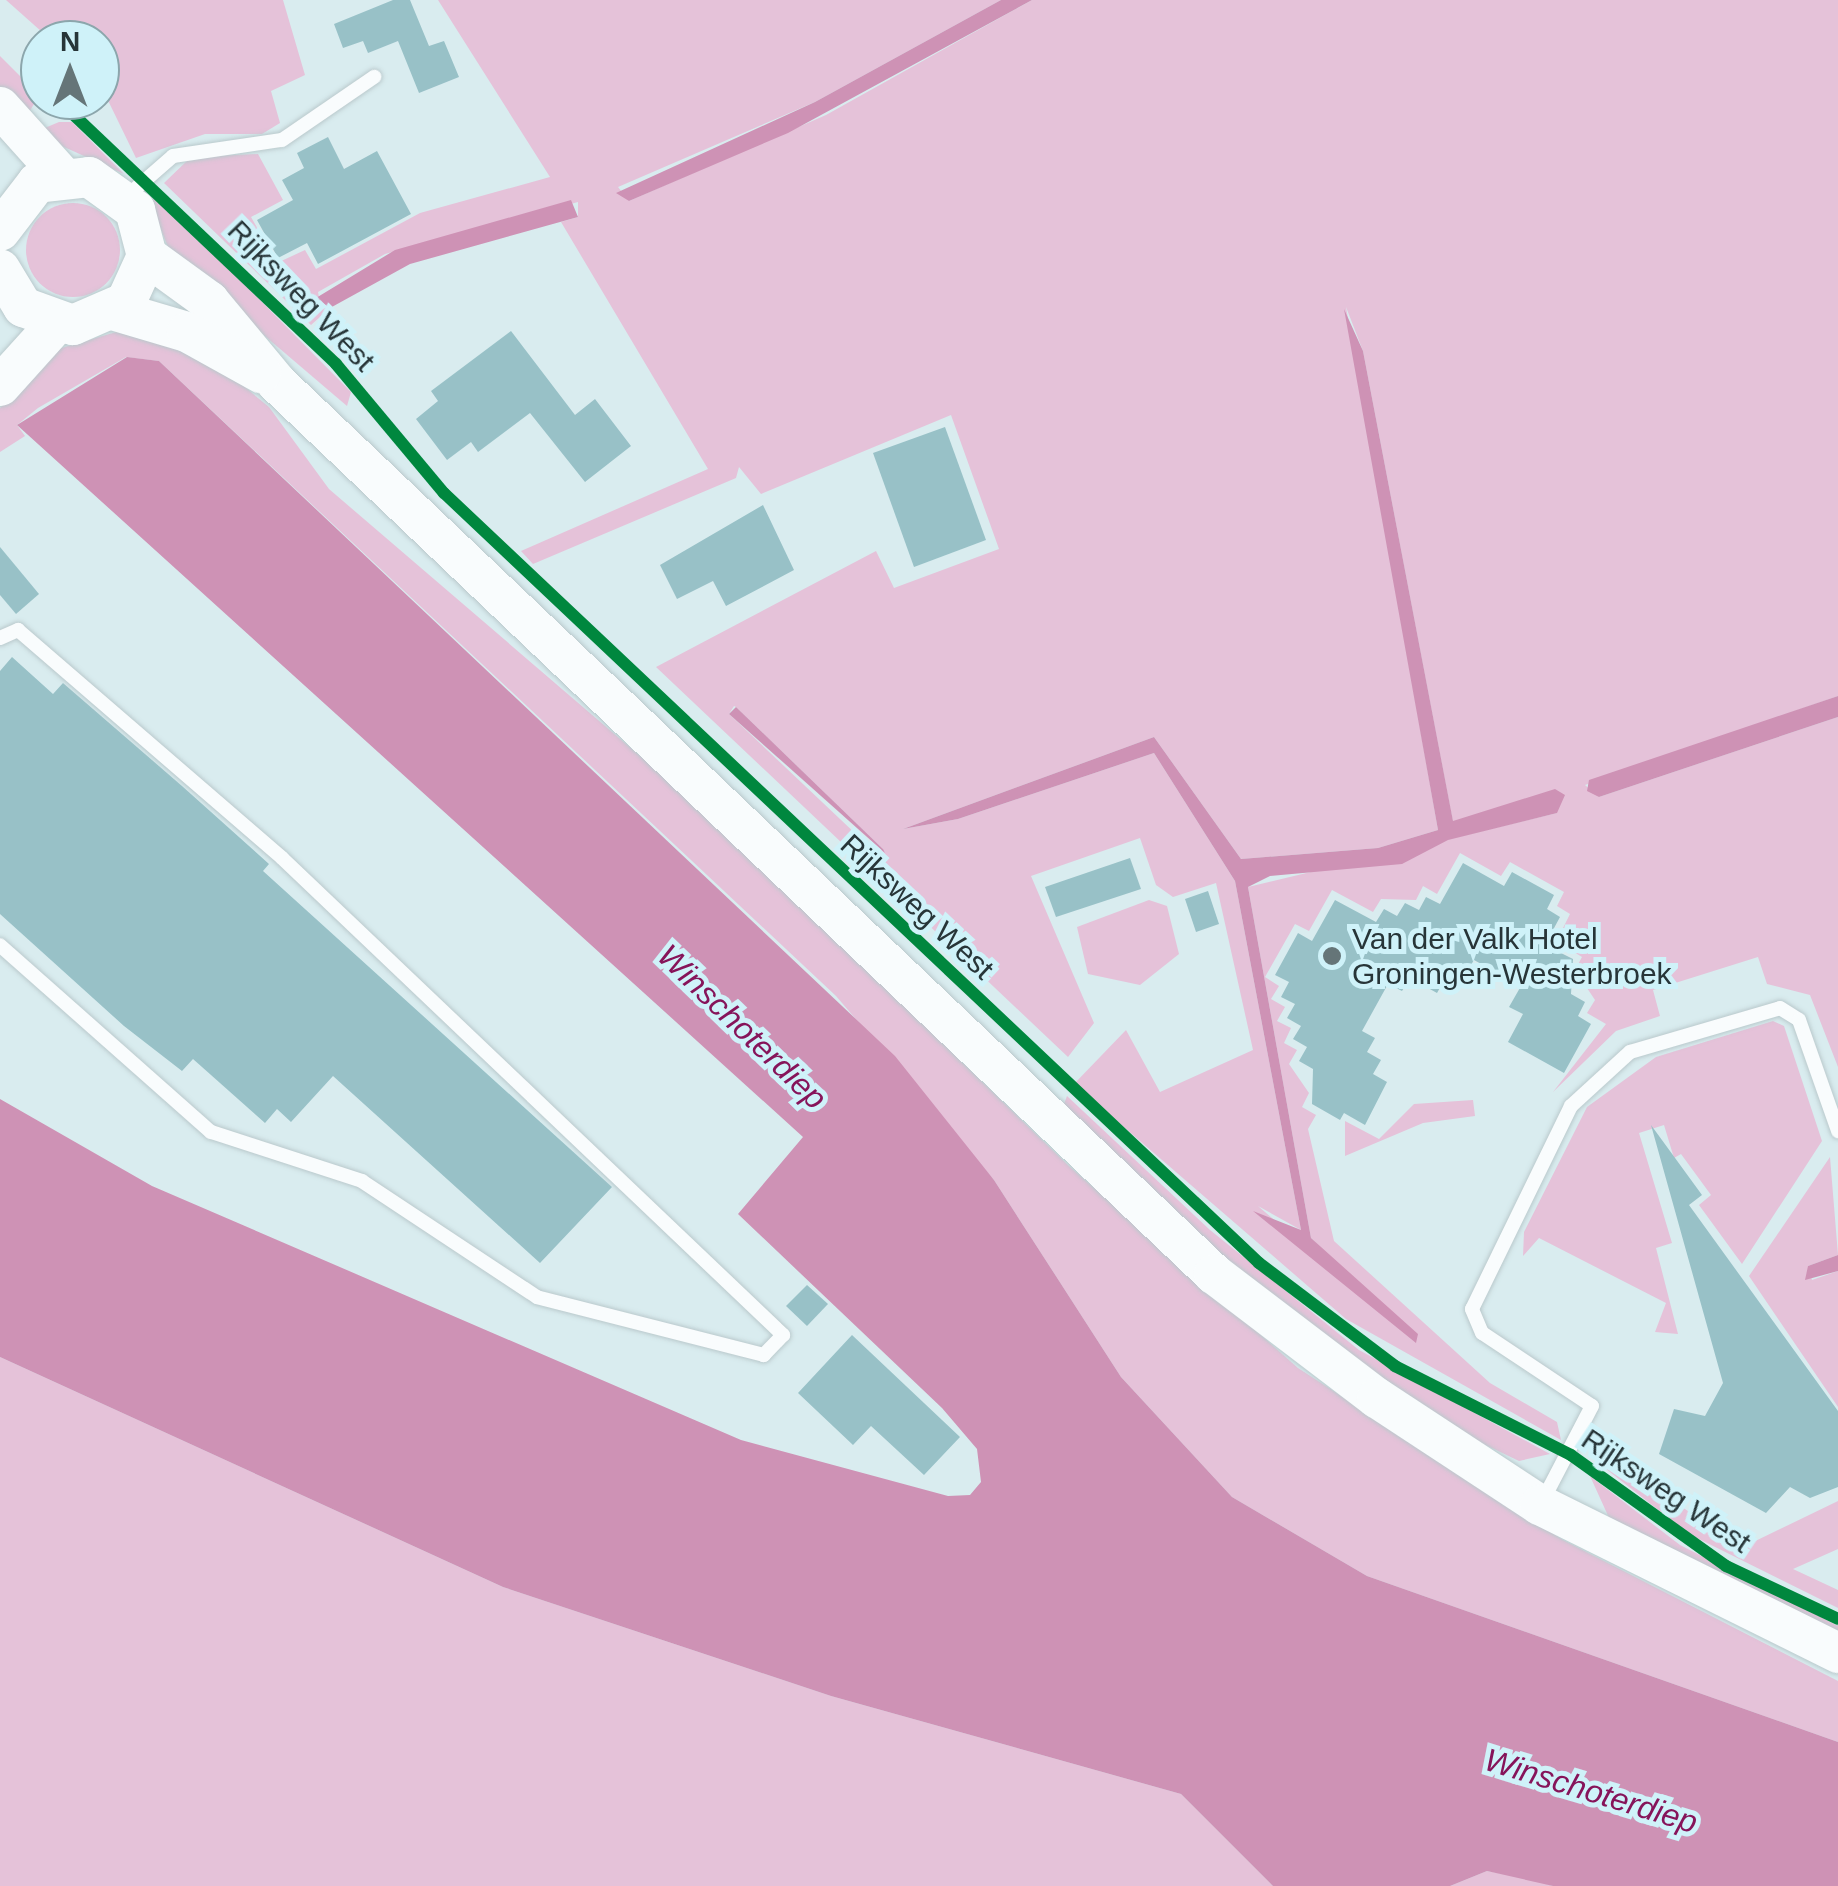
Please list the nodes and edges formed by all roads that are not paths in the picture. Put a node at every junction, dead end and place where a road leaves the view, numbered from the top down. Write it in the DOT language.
graph roads {
  1 [pos="374,77"];
  2 [pos="0,107"];
  3 [pos="62,176"];
  4 [pos="126,197"];
  5 [pos="3,206"];
  6 [pos="147,256"];
  7 [pos="2,292"];
  8 [pos="116,311"];
  9 [pos="58,323"];
  10 [pos="278,383"];
  11 [pos="0,386"];
  12 [pos="0,638"];
  13 [pos="0,944"];
  14 [pos="1838,1131"];
  15 [pos="1540,1505"];
  16 [pos="1838,1653"];
  1 -- 4 [label="lane"];
  2 -- 3 [label="main road"];
  3 -- 4 [label="main road"];
  3 -- 5 [label="main road"];
  4 -- 6 [label="main road"];
  6 -- 8 [label="main road"];
  6 -- 10 [label="main road, Rijksweg West"];
  7 -- 9 [label="main road"];
  8 -- 9 [label="main road"];
  8 -- 10 [label="main road, Rijksweg West"];
  9 -- 11 [label="main road"];
  10 -- 15 [label="main road, Rijksweg West"];
  12 -- 13 [label="lane"];
  14 -- 15 [label="lane"];
  15 -- 16 [label="main road, Rijksweg West"];
}
